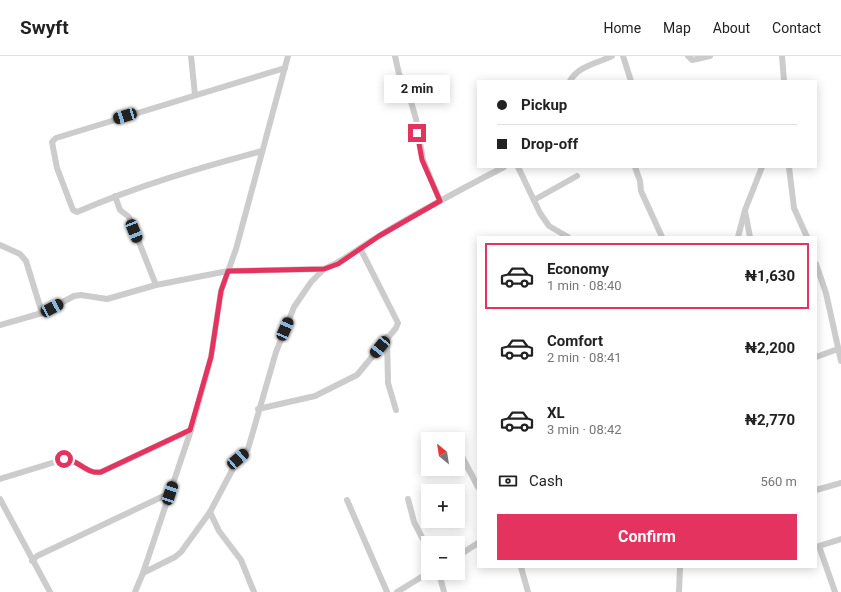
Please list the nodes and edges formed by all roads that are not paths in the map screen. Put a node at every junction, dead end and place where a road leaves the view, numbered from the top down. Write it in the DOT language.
graph roads {
  1 [pos="191,56"];
  2 [pos="288,56"];
  3 [pos="394,56"];
  4 [pos="612,56"];
  5 [pos="623,56"];
  6 [pos="688,56"];
  7 [pos="710,56"];
  8 [pos="782,56"];
  9 [pos="285,68"];
  10 [pos="571,80"];
  11 [pos="631,80"];
  12 [pos="784,80"];
  13 [pos="195,95"];
  14 [pos="262,151"];
  15 [pos="502,168"];
  16 [pos="518,168"];
  17 [pos="635,168"];
  18 [pos="762,168"];
  19 [pos="789,168"];
  20 [pos="578,176"];
  21 [pos="115,196"];
  22 [pos="534,200"];
  23 [pos="440,201"];
  24 [pos="745,210"];
  25 [pos="566,236"];
  26 [pos="662,236"];
  27 [pos="738,236"];
  28 [pos="750,236"];
  29 [pos="807,236"];
  30 [pos="0,245"];
  31 [pos="360,248"];
  32 [pos="817,267"];
  33 [pos="324,269"];
  34 [pos="228,271"];
  35 [pos="156,285"];
  36 [pos="42,313"];
  37 [pos="0,325"];
  38 [pos="387,337"];
  39 [pos="838,349"];
  40 [pos="817,357"];
  41 [pos="841,361"];
  42 [pos="258,409"];
  43 [pos="396,410"];
  44 [pos="190,430"];
  45 [pos="465,463"];
  46 [pos="0,479"];
  47 [pos="841,483"];
  48 [pos="477,485"];
  49 [pos="817,490"];
  50 [pos="170,493"];
  51 [pos="0,499"];
  52 [pos="408,499"];
  53 [pos="347,500"];
  54 [pos="210,512"];
  55 [pos="421,536"];
  56 [pos="841,539"];
  57 [pos="477,544"];
  58 [pos="465,551"];
  59 [pos="32,561"];
  60 [pos="521,568"];
  61 [pos="680,568"];
  62 [pos="143,573"];
  63 [pos="421,577"];
  64 [pos="441,580"];
  65 [pos="50,592"];
  66 [pos="135,592"];
  67 [pos="254,592"];
  68 [pos="387,592"];
  69 [pos="397,592"];
  70 [pos="444,592"];
  71 [pos="528,592"];
  72 [pos="679,592"];
  73 [pos="835,592"];
  1 -- 13 [label="street"];
  2 -- 9 [label="street"];
  3 -- 23 [label="street"];
  4 -- 10 [label="street"];
  5 -- 11 [label="street"];
  6 -- 7 [label="street"];
  8 -- 12 [label="street"];
  9 -- 13 [label="street"];
  9 -- 14 [label="street"];
  13 -- 21 [label="street"];
  14 -- 21 [label="street"];
  14 -- 34 [label="street"];
  15 -- 23 [label="street"];
  16 -- 22 [label="street"];
  17 -- 26 [label="street"];
  18 -- 24 [label="street"];
  19 -- 29 [label="street"];
  20 -- 22 [label="street"];
  21 -- 35 [label="street"];
  22 -- 25 [label="street"];
  23 -- 31 [label="street"];
  24 -- 27 [label="street"];
  24 -- 28 [label="street"];
  30 -- 36 [label="street"];
  31 -- 33 [label="street"];
  31 -- 38 [label="street"];
  32 -- 39 [label="street"];
  33 -- 34 [label="street"];
  33 -- 42 [label="street"];
  34 -- 35 [label="street"];
  34 -- 44 [label="street"];
  35 -- 36 [label="street"];
  36 -- 37 [label="street"];
  38 -- 42 [label="street"];
  38 -- 43 [label="street"];
  39 -- 40 [label="street"];
  39 -- 41 [label="street"];
  42 -- 54 [label="street"];
  44 -- 46 [label="street"];
  44 -- 50 [label="street"];
  45 -- 48 [label="street"];
  47 -- 49 [label="street"];
  50 -- 59 [label="street"];
  50 -- 62 [label="street"];
  51 -- 59 [label="street"];
  52 -- 55 [label="street"];
  53 -- 68 [label="street"];
  54 -- 62 [label="street"];
  54 -- 67 [label="street"];
  56 -- 73 [label="street"];
  57 -- 58 [label="street"];
  59 -- 65 [label="street"];
  60 -- 71 [label="street"];
  61 -- 72 [label="street"];
  62 -- 66 [label="street"];
  63 -- 69 [label="street"];
  64 -- 70 [label="street"];
}
